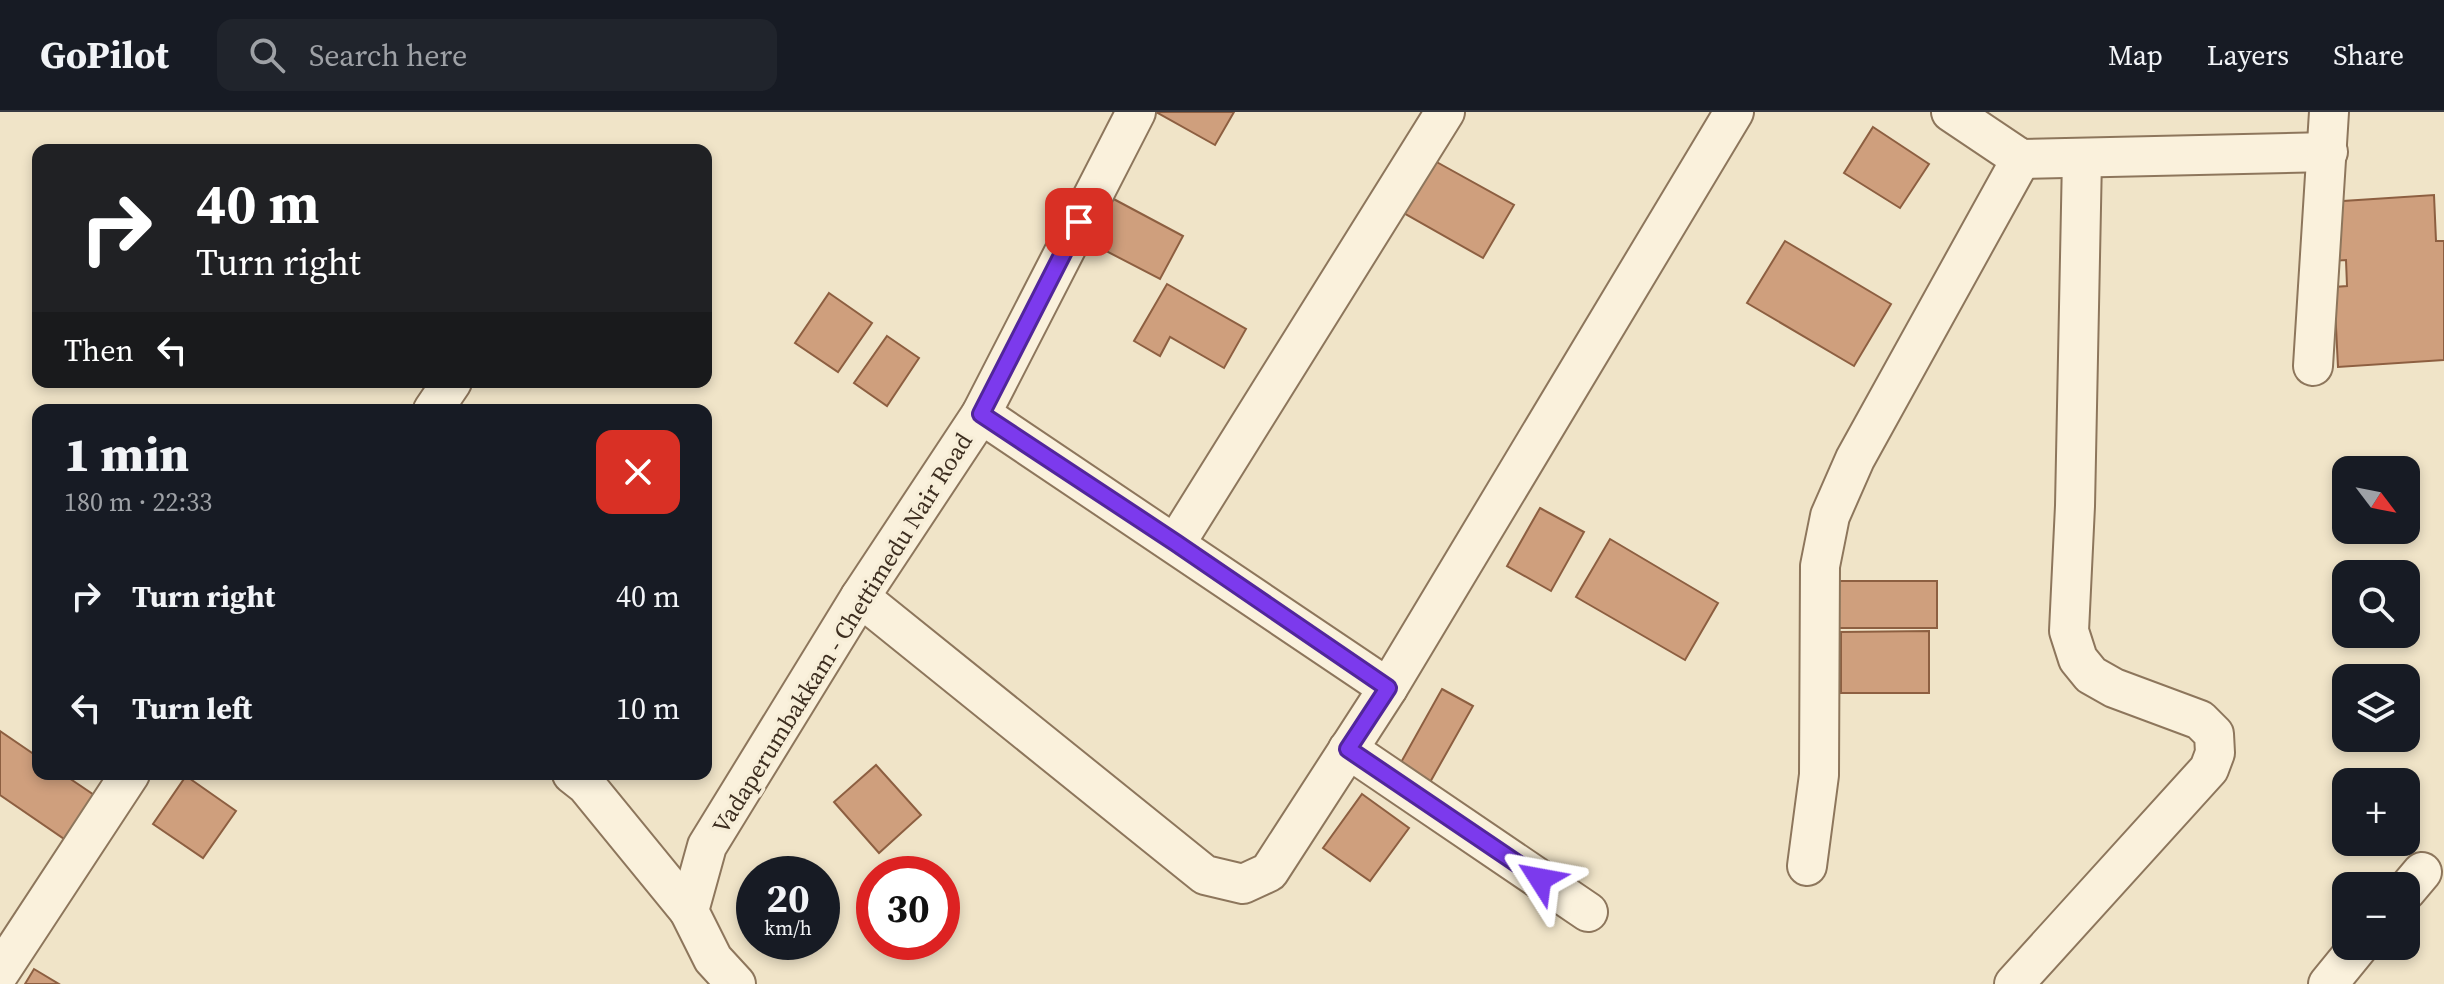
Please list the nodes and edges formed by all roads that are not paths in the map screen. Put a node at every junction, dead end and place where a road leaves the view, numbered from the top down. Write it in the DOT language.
graph roads {
  1 [pos="1136,112"];
  2 [pos="1445,112"];
  3 [pos="1734,112"];
  4 [pos="1951,112"];
  5 [pos="2329,112"];
  6 [pos="2328,152"];
  7 [pos="2082,158"];
  8 [pos="2021,159"];
  9 [pos="2313,366"];
  10 [pos="981,414"];
  11 [pos="1176,543"];
  12 [pos="860,597"];
  13 [pos="1388,688"];
  14 [pos="1348,749"];
  15 [pos="126,780"];
  16 [pos="580,780"];
  17 [pos="1807,866"];
  18 [pos="689,911"];
  19 [pos="1588,912"];
  20 [pos="2348,960"];
  21 [pos="0,972"];
  22 [pos="736,984"];
  23 [pos="2014,984"];
  24 [pos="2328,984"];
  1 -- 10 [label="street, Vadaperumbakkam - Chettimedu Nair Road"];
  2 -- 11 [label="street"];
  3 -- 13 [label="street"];
  4 -- 8 [label="street"];
  5 -- 6 [label="street"];
  6 -- 7 [label="street"];
  6 -- 9 [label="street"];
  7 -- 8 [label="street"];
  7 -- 23 [label="street"];
  8 -- 17 [label="street"];
  10 -- 11 [label="street"];
  10 -- 12 [label="street, Vadaperumbakkam - Chettimedu Nair Road"];
  11 -- 13 [label="street"];
  12 -- 14 [label="street"];
  12 -- 18 [label="street, Vadaperumbakkam - Chettimedu Nair Road"];
  13 -- 14 [label="street"];
  14 -- 19 [label="street"];
  15 -- 21 [label="street"];
  16 -- 18 [label="street"];
  18 -- 22 [label="street"];
  20 -- 24 [label="street"];
}
